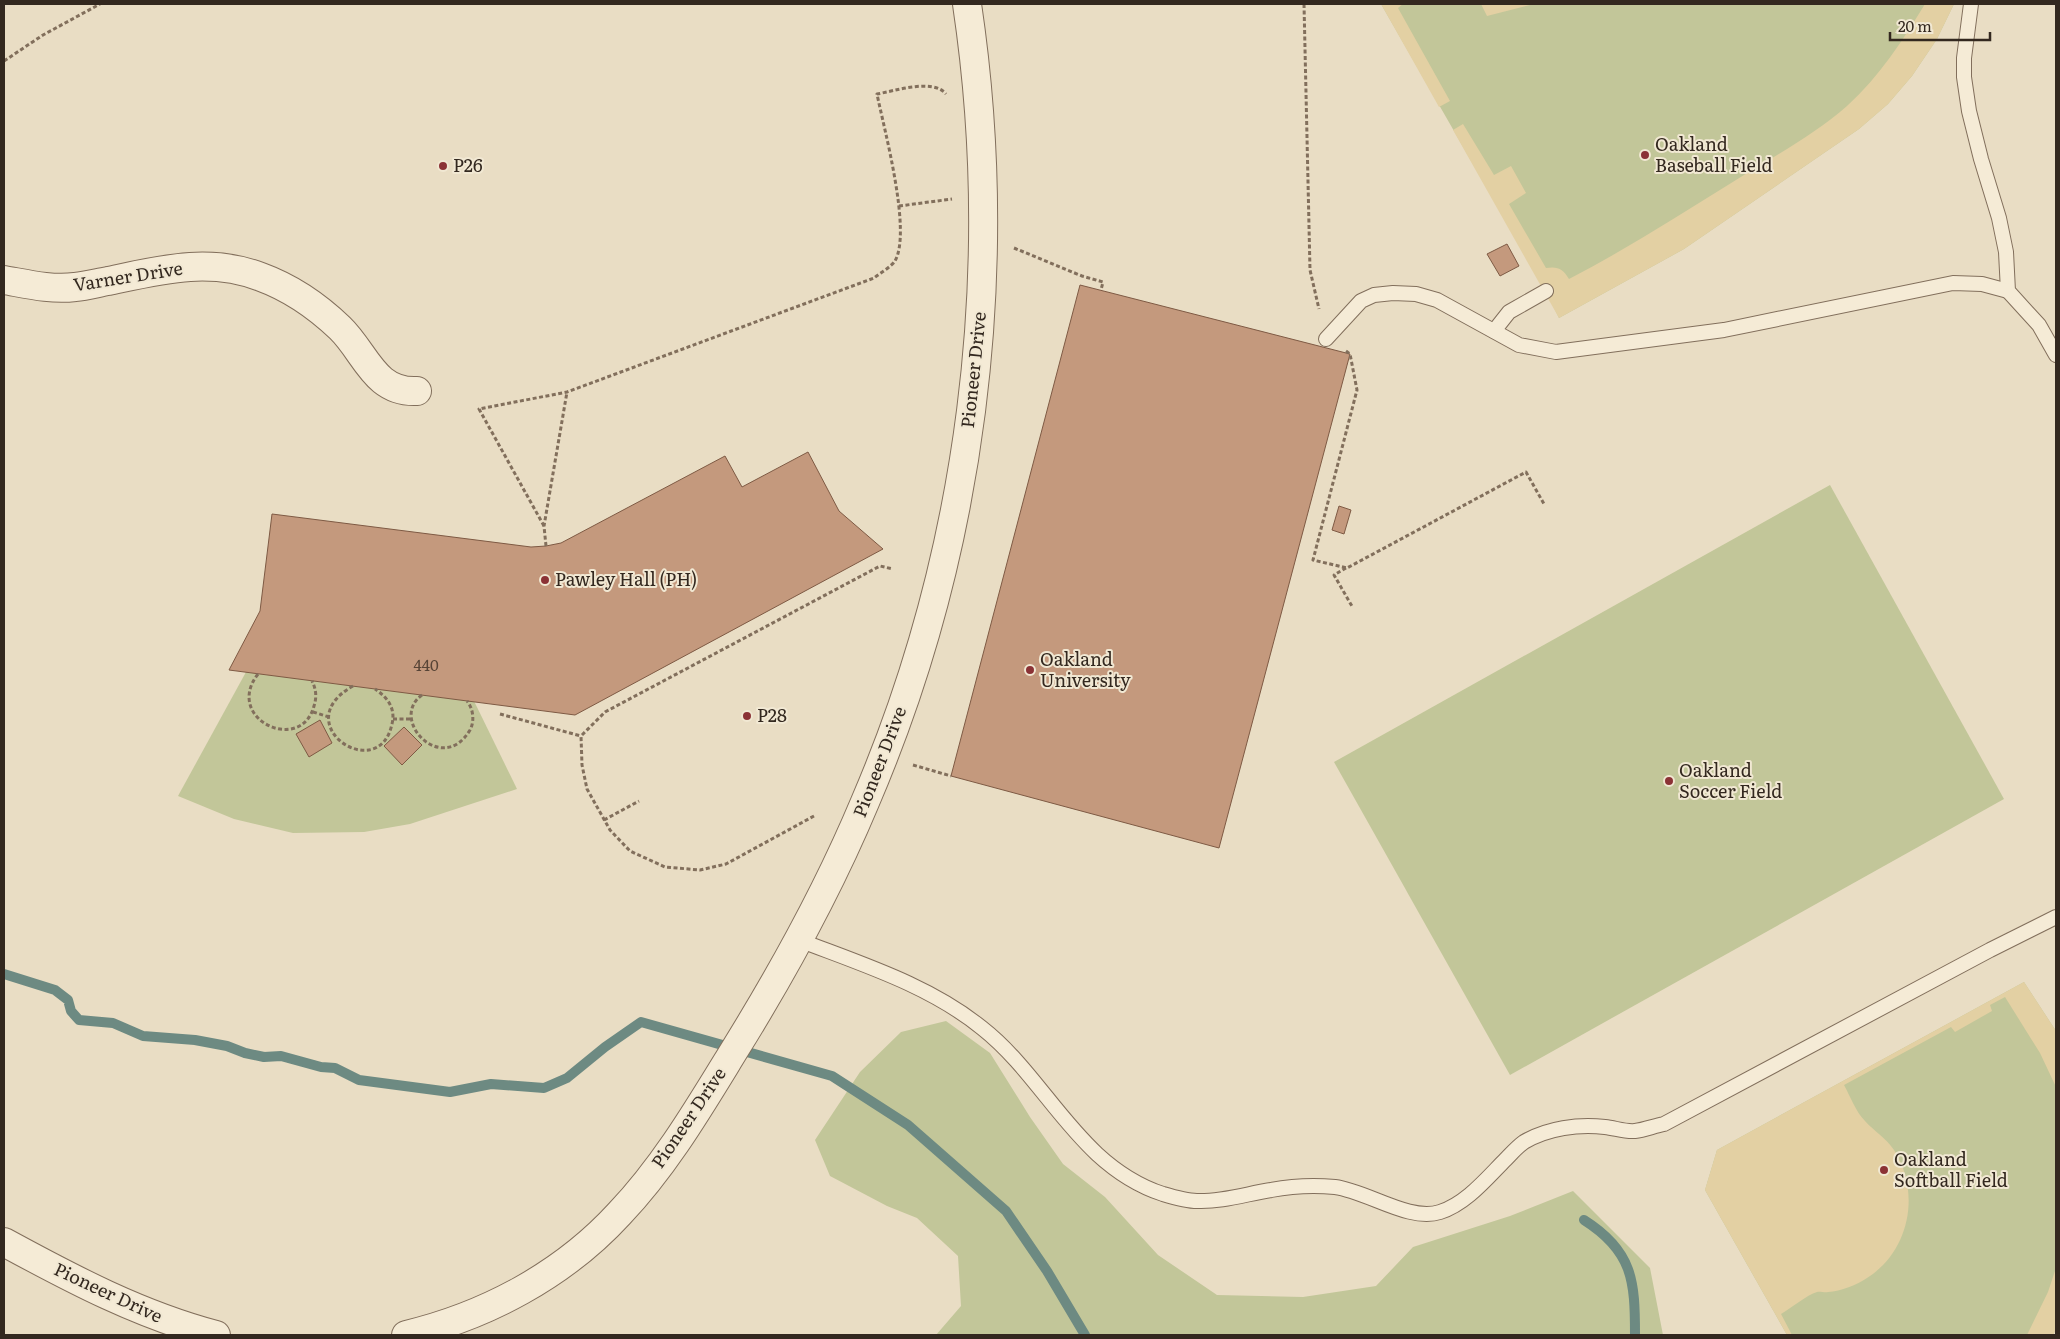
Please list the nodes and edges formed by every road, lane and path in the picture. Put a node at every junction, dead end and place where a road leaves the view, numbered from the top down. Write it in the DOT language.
graph roads {
  1 [pos="100,4"];
  2 [pos="966,4"];
  3 [pos="1304,4"];
  4 [pos="1972,4"];
  5 [pos="4,61"];
  6 [pos="949,99"];
  7 [pos="960,198"];
  8 [pos="899,206"];
  9 [pos="1010,246"];
  10 [pos="4,280"];
  11 [pos="1101,290"];
  12 [pos="1546,291"];
  13 [pos="2008,291"];
  14 [pos="1494,331"];
  15 [pos="1326,339"];
  16 [pos="2056,355"];
  17 [pos="418,391"];
  18 [pos="567,392"];
  19 [pos="1544,504"];
  20 [pos="544,526"];
  21 [pos="546,546"];
  22 [pos="1346,568"];
  23 [pos="893,569"];
  24 [pos="1353,608"];
  25 [pos="258,674"];
  26 [pos="312,681"];
  27 [pos="353,686"];
  28 [pos="375,689"];
  29 [pos="422,695"];
  30 [pos="467,700"];
  31 [pos="313,712"];
  32 [pos="500,714"];
  33 [pos="329,717"];
  34 [pos="393,719"];
  35 [pos="412,719"];
  36 [pos="581,736"];
  37 [pos="910,764"];
  38 [pos="951,776"];
  39 [pos="639,801"];
  40 [pos="814,816"];
  41 [pos="604,820"];
  42 [pos="2056,917"];
  43 [pos="799,940"];
  44 [pos="4,1242"];
  45 [pos="216,1335"];
  46 [pos="406,1335"];
  1 -- 5 [label="path"];
  2 -- 43 [label="street, Pioneer Drive"];
  3 -- 15 [label="path"];
  4 -- 13 [label="lane"];
  6 -- 8 [label="path"];
  7 -- 8 [label="path"];
  8 -- 18 [label="path"];
  9 -- 11 [label="path"];
  10 -- 17 [label="street, Varner Drive"];
  12 -- 14 [label="lane"];
  13 -- 14 [label="lane"];
  13 -- 16 [label="lane"];
  14 -- 15 [label="lane"];
  15 -- 22 [label="path"];
  18 -- 20 [label="path"];
  18 -- 20 [label="path"];
  19 -- 22 [label="path"];
  20 -- 21 [label="path"];
  22 -- 24 [label="path"];
  23 -- 36 [label="path"];
  25 -- 31 [label="path"];
  26 -- 31 [label="path"];
  27 -- 33 [label="path"];
  28 -- 34 [label="path"];
  29 -- 35 [label="path"];
  30 -- 35 [label="path"];
  31 -- 33 [label="path"];
  32 -- 36 [label="path"];
  33 -- 34 [label="path"];
  34 -- 35 [label="path"];
  36 -- 41 [label="path"];
  37 -- 38 [label="path"];
  39 -- 41 [label="path"];
  40 -- 41 [label="path"];
  42 -- 43 [label="lane"];
  43 -- 46 [label="street, Pioneer Drive"];
  44 -- 45 [label="street, Pioneer Drive"];
}
